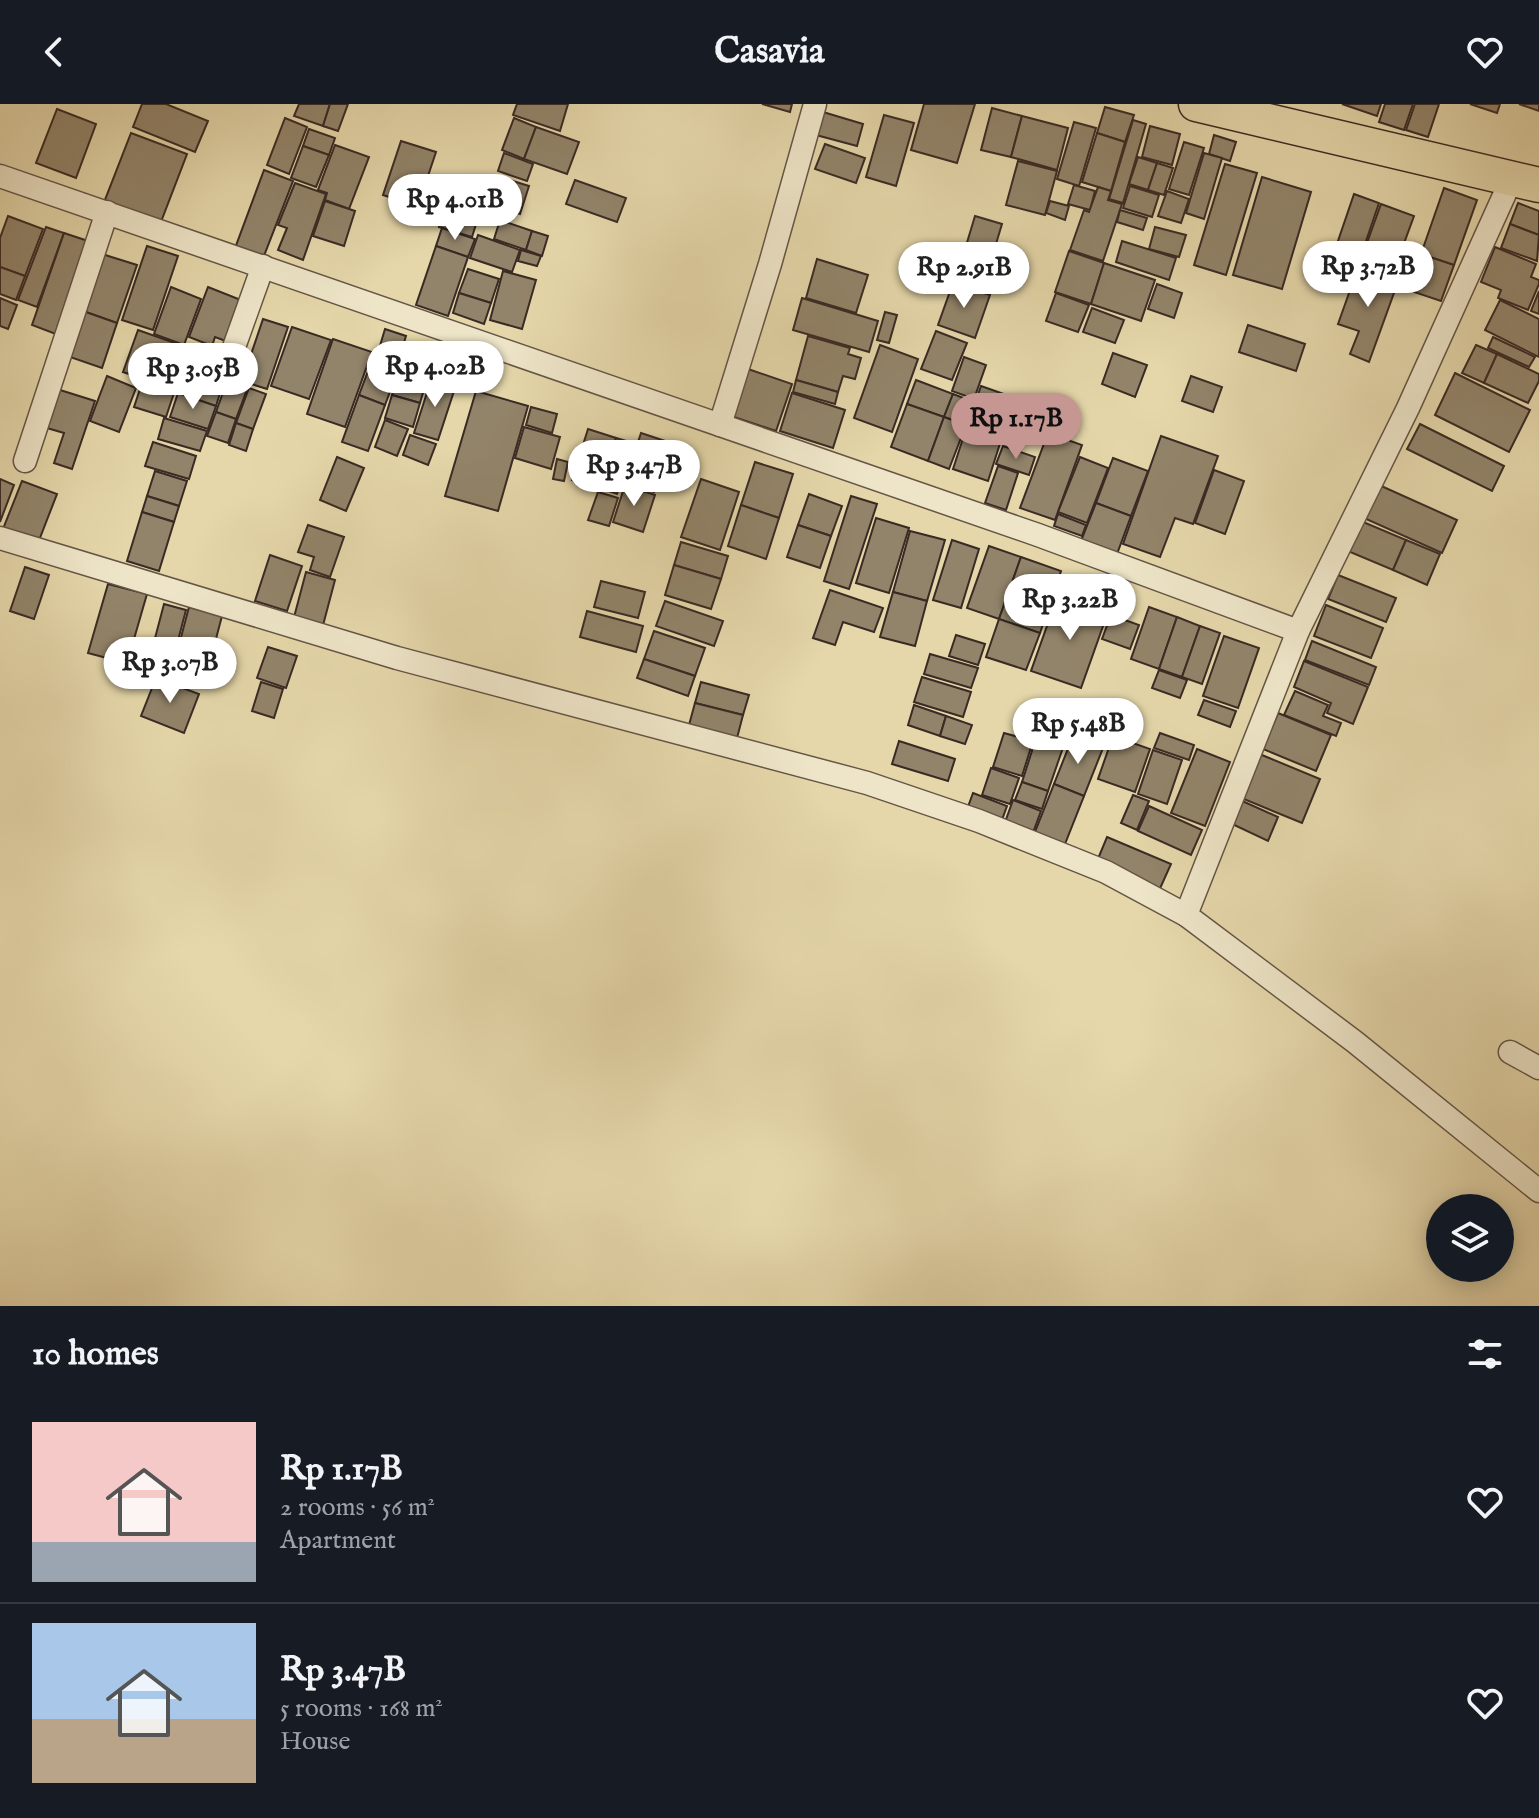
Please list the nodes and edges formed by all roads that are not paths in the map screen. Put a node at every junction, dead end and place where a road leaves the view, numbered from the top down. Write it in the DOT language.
graph roads {
  1 [pos="815,104"];
  2 [pos="1196,104"];
  3 [pos="0,176"];
  4 [pos="1526,181"];
  5 [pos="107,212"];
  6 [pos="263,266"];
  7 [pos="233,350"];
  8 [pos="720,425"];
  9 [pos="25,461"];
  10 [pos="0,538"];
  11 [pos="1298,631"];
  12 [pos="1186,915"];
  13 [pos="1510,1052"];
  14 [pos="1539,1068"];
  15 [pos="1539,1191"];
  1 -- 8 [label="street"];
  2 -- 4 [label="main road"];
  3 -- 5 [label="street"];
  4 -- 11 [label="street"];
  5 -- 6 [label="street"];
  5 -- 9 [label="street"];
  6 -- 7 [label="street"];
  6 -- 8 [label="street"];
  8 -- 11 [label="street"];
  10 -- 12 [label="street"];
  11 -- 12 [label="street"];
  12 -- 15 [label="street"];
  13 -- 14 [label="street"];
}
